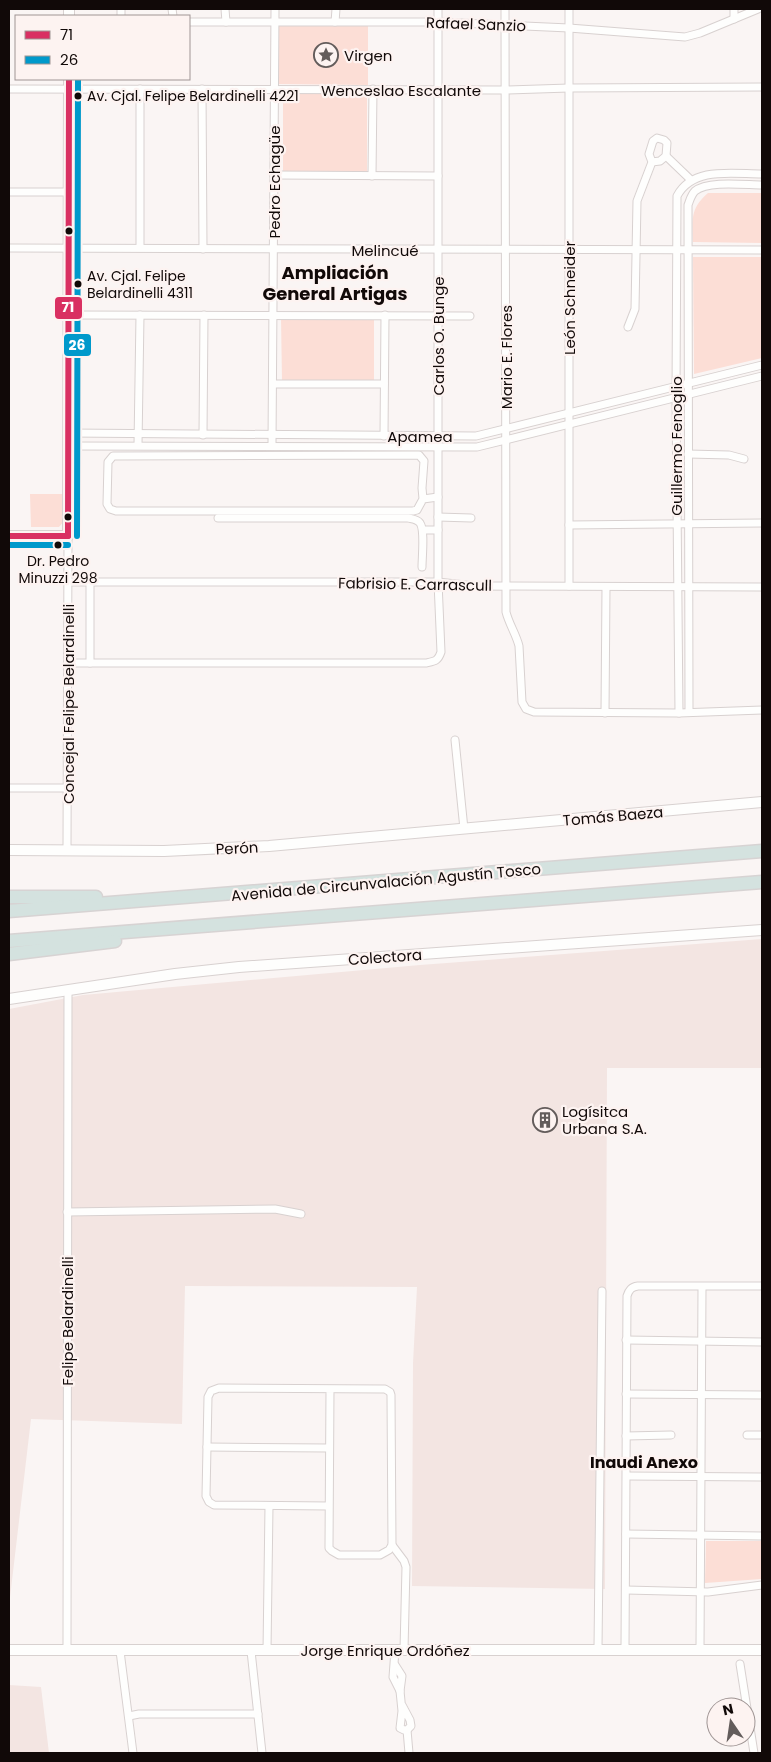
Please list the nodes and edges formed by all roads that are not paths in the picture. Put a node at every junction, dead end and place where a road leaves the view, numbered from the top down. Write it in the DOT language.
graph roads {
  1 [pos="226,9"];
  2 [pos="275,9"];
  3 [pos="336,9"];
  4 [pos="438,9"];
  5 [pos="505,9"];
  6 [pos="569,9"];
  7 [pos="734,9"];
  8 [pos="758,9"];
  9 [pos="734,19"];
  10 [pos="190,22"];
  11 [pos="226,22"];
  12 [pos="275,22"];
  13 [pos="335,22"];
  14 [pos="438,22"];
  15 [pos="505,25"];
  16 [pos="569,28"];
  17 [pos="69,84"];
  18 [pos="762,87"];
  19 [pos="569,88"];
  20 [pos="9,89"];
  21 [pos="140,89"];
  22 [pos="202,89"];
  23 [pos="275,89"];
  24 [pos="373,90"];
  25 [pos="438,90"];
  26 [pos="505,90"];
  27 [pos="666,156"];
  28 [pos="652,162"];
  29 [pos="762,174"];
  30 [pos="274,175"];
  31 [pos="372,176"];
  32 [pos="438,176"];
  33 [pos="689,181"];
  34 [pos="762,185"];
  35 [pos="9,192"];
  36 [pos="69,192"];
  37 [pos="140,247"];
  38 [pos="9,248"];
  39 [pos="69,248"];
  40 [pos="203,249"];
  41 [pos="274,249"];
  42 [pos="438,250"];
  43 [pos="506,250"];
  44 [pos="569,250"];
  45 [pos="637,250"];
  46 [pos="676,250"];
  47 [pos="687,250"];
  48 [pos="762,250"];
  49 [pos="69,315"];
  50 [pos="140,315"];
  51 [pos="204,315"];
  52 [pos="274,315"];
  53 [pos="385,315"];
  54 [pos="438,315"];
  55 [pos="470,316"];
  56 [pos="628,327"];
  57 [pos="762,365"];
  58 [pos="762,376"];
  59 [pos="274,384"];
  60 [pos="384,384"];
  61 [pos="687,384"];
  62 [pos="676,387"];
  63 [pos="687,395"];
  64 [pos="676,398"];
  65 [pos="570,414"];
  66 [pos="570,424"];
  67 [pos="506,430"];
  68 [pos="68,433"];
  69 [pos="139,434"];
  70 [pos="202,434"];
  71 [pos="272,435"];
  72 [pos="384,436"];
  73 [pos="438,436"];
  74 [pos="506,440"];
  75 [pos="68,446"];
  76 [pos="138,446"];
  77 [pos="272,446"];
  78 [pos="439,447"];
  79 [pos="688,454"];
  80 [pos="744,459"];
  81 [pos="438,497"];
  82 [pos="423,499"];
  83 [pos="438,517"];
  84 [pos="218,518"];
  85 [pos="471,518"];
  86 [pos="762,523"];
  87 [pos="677,524"];
  88 [pos="688,524"];
  89 [pos="569,525"];
  90 [pos="422,530"];
  91 [pos="438,530"];
  92 [pos="9,536"];
  93 [pos="68,536"];
  94 [pos="422,567"];
  95 [pos="68,582"];
  96 [pos="90,582"];
  97 [pos="438,582"];
  98 [pos="506,586"];
  99 [pos="569,586"];
  100 [pos="677,586"];
  101 [pos="689,586"];
  102 [pos="606,587"];
  103 [pos="762,587"];
  104 [pos="68,663"];
  105 [pos="90,663"];
  106 [pos="762,710"];
  107 [pos="605,712"];
  108 [pos="679,712"];
  109 [pos="689,712"];
  110 [pos="455,740"];
  111 [pos="9,788"];
  112 [pos="68,788"];
  113 [pos="762,802"];
  114 [pos="464,829"];
  115 [pos="9,850"];
  116 [pos="67,850"];
  117 [pos="762,851"];
  118 [pos="762,882"];
  119 [pos="9,897"];
  120 [pos="164,899"];
  121 [pos="9,911"];
  122 [pos="285,920"];
  123 [pos="762,930"];
  124 [pos="9,941"];
  125 [pos="9,954"];
  126 [pos="68,990"];
  127 [pos="9,999"];
  128 [pos="67,1212"];
  129 [pos="301,1214"];
  130 [pos="702,1286"];
  131 [pos="762,1286"];
  132 [pos="602,1291"];
  133 [pos="626,1340"];
  134 [pos="702,1341"];
  135 [pos="762,1342"];
  136 [pos="330,1389"];
  137 [pos="626,1394"];
  138 [pos="762,1395"];
  139 [pos="701,1396"];
  140 [pos="671,1435"];
  141 [pos="747,1435"];
  142 [pos="762,1435"];
  143 [pos="626,1436"];
  144 [pos="207,1446"];
  145 [pos="329,1448"];
  146 [pos="627,1476"];
  147 [pos="701,1477"];
  148 [pos="762,1477"];
  149 [pos="269,1506"];
  150 [pos="329,1506"];
  151 [pos="626,1534"];
  152 [pos="701,1535"];
  153 [pos="762,1536"];
  154 [pos="392,1545"];
  155 [pos="762,1585"];
  156 [pos="626,1590"];
  157 [pos="700,1592"];
  158 [pos="598,1649"];
  159 [pos="9,1650"];
  160 [pos="267,1650"];
  161 [pos="400,1650"];
  162 [pos="626,1650"];
  163 [pos="700,1650"];
  164 [pos="762,1650"];
  165 [pos="67,1651"];
  166 [pos="120,1651"];
  167 [pos="251,1651"];
  168 [pos="740,1664"];
  169 [pos="258,1714"];
  170 [pos="129,1716"];
  171 [pos="133,1753"];
  172 [pos="262,1753"];
  173 [pos="409,1753"];
  174 [pos="753,1753"];
  1 -- 11 [label="street"];
  2 -- 12 [label="street, Pedro Echagüe"];
  3 -- 13 [label="street"];
  4 -- 14 [label="street, Carlos O. Bunge"];
  5 -- 15 [label="street, Mario E. Flores"];
  6 -- 16 [label="street, León Schneider"];
  7 -- 9 [label="street"];
  8 -- 9 [label="street, Rafael Sanzio"];
  9 -- 16 [label="street, Rafael Sanzio"];
  10 -- 11 [label="street, Rafael Sanzio"];
  11 -- 12 [label="street, Rafael Sanzio"];
  12 -- 13 [label="street, Rafael Sanzio"];
  12 -- 23 [label="street, Pedro Echagüe"];
  13 -- 14 [label="street, Rafael Sanzio"];
  14 -- 15 [label="street, Rafael Sanzio"];
  14 -- 25 [label="street, Carlos O. Bunge"];
  15 -- 16 [label="street, Rafael Sanzio"];
  15 -- 26 [label="street, Mario E. Flores"];
  16 -- 19 [label="street, León Schneider"];
  17 -- 20 [label="street, Wenceslao Escalante"];
  17 -- 21 [label="street, Wenceslao Escalante"];
  17 -- 36 [label="street, Concejal Felipe Belardinelli"];
  18 -- 19 [label="street, Wenceslao Escalante"];
  19 -- 26 [label="street, Wenceslao Escalante"];
  19 -- 44 [label="street, León Schneider"];
  21 -- 22 [label="street, Wenceslao Escalante"];
  21 -- 37 [label="street"];
  22 -- 23 [label="street, Wenceslao Escalante"];
  22 -- 40 [label="street"];
  23 -- 24 [label="street, Wenceslao Escalante"];
  23 -- 30 [label="street, Pedro Echagüe"];
  24 -- 25 [label="street, Wenceslao Escalante"];
  24 -- 31 [label="street"];
  25 -- 26 [label="street, Wenceslao Escalante"];
  25 -- 32 [label="street, Carlos O. Bunge"];
  26 -- 43 [label="street, Mario E. Flores"];
  27 -- 28 [label="street"];
  27 -- 28 [label="street"];
  27 -- 33 [label="street"];
  28 -- 45 [label="street"];
  29 -- 33 [label="street"];
  30 -- 31 [label="street"];
  30 -- 41 [label="street, Pedro Echagüe"];
  31 -- 32 [label="street"];
  32 -- 42 [label="street, Carlos O. Bunge"];
  33 -- 46 [label="street, Guillermo Fenoglio"];
  34 -- 47 [label="street, Guillermo Fenoglio"];
  35 -- 36 [label="street"];
  36 -- 39 [label="street, Concejal Felipe Belardinelli"];
  37 -- 39 [label="street, Melincué"];
  37 -- 40 [label="street, Melincué"];
  38 -- 39 [label="street, Melincué"];
  39 -- 49 [label="street, Concejal Felipe Belardinelli"];
  40 -- 41 [label="street, Melincué"];
  41 -- 42 [label="street, Melincué"];
  41 -- 52 [label="street, Pedro Echagüe"];
  42 -- 43 [label="street, Melincué"];
  42 -- 54 [label="street, Carlos O. Bunge"];
  43 -- 44 [label="street, Melincué"];
  43 -- 67 [label="street, Mario E. Flores"];
  44 -- 45 [label="street, Melincué"];
  44 -- 65 [label="street, León Schneider"];
  45 -- 46 [label="street, Melincué"];
  45 -- 56 [label="street"];
  46 -- 47 [label="street, Melincué"];
  46 -- 62 [label="street, Guillermo Fenoglio"];
  47 -- 48 [label="street, Melincué"];
  47 -- 61 [label="street, Guillermo Fenoglio"];
  49 -- 50 [label="street"];
  49 -- 68 [label="street, Concejal Felipe Belardinelli"];
  50 -- 51 [label="street"];
  50 -- 69 [label="street"];
  51 -- 52 [label="street"];
  51 -- 70 [label="street"];
  52 -- 53 [label="street"];
  52 -- 59 [label="street, Pedro Echagüe"];
  53 -- 54 [label="street"];
  53 -- 60 [label="street"];
  54 -- 55 [label="street"];
  54 -- 73 [label="street, Carlos O. Bunge"];
  57 -- 61 [label="street, Apamea"];
  58 -- 63 [label="street, Apamea"];
  59 -- 60 [label="street"];
  59 -- 71 [label="street, Pedro Echagüe"];
  60 -- 72 [label="street"];
  61 -- 62 [label="street, Apamea"];
  61 -- 63 [label="street, Guillermo Fenoglio"];
  62 -- 64 [label="street, Guillermo Fenoglio"];
  62 -- 65 [label="street, Apamea"];
  63 -- 64 [label="street, Apamea"];
  63 -- 79 [label="street, Guillermo Fenoglio"];
  64 -- 66 [label="street, Apamea"];
  64 -- 87 [label="street, Guillermo Fenoglio"];
  65 -- 66 [label="street, León Schneider"];
  65 -- 67 [label="street, Apamea"];
  66 -- 74 [label="street, Apamea"];
  66 -- 89 [label="street, León Schneider"];
  67 -- 73 [label="street, Apamea"];
  67 -- 74 [label="street, Mario E. Flores"];
  68 -- 69 [label="street, Apamea"];
  68 -- 75 [label="street, Concejal Felipe Belardinelli"];
  69 -- 70 [label="street, Apamea"];
  69 -- 76 [label="street"];
  70 -- 71 [label="street, Apamea"];
  71 -- 72 [label="street, Apamea"];
  71 -- 77 [label="street, Pedro Echagüe"];
  72 -- 73 [label="street, Apamea"];
  73 -- 78 [label="street, Carlos O. Bunge"];
  74 -- 78 [label="street, Apamea"];
  74 -- 98 [label="street, Mario E. Flores"];
  75 -- 76 [label="street, Apamea"];
  75 -- 93 [label="street, Concejal Felipe Belardinelli"];
  76 -- 77 [label="street, Apamea"];
  77 -- 78 [label="street, Apamea"];
  78 -- 81 [label="street, Carlos O. Bunge"];
  79 -- 80 [label="street"];
  79 -- 88 [label="street, Guillermo Fenoglio"];
  81 -- 82 [label="street"];
  81 -- 83 [label="street, Carlos O. Bunge"];
  82 -- 82 [label="street"];
  83 -- 85 [label="street"];
  83 -- 91 [label="street, Carlos O. Bunge"];
  84 -- 90 [label="street"];
  86 -- 88 [label="street"];
  87 -- 88 [label="street"];
  87 -- 89 [label="street"];
  87 -- 100 [label="street, Guillermo Fenoglio"];
  88 -- 101 [label="street, Guillermo Fenoglio"];
  89 -- 99 [label="street, León Schneider"];
  90 -- 91 [label="street"];
  90 -- 94 [label="street"];
  91 -- 97 [label="street, Carlos O. Bunge"];
  92 -- 93 [label="street"];
  93 -- 95 [label="street, Concejal Felipe Belardinelli"];
  95 -- 96 [label="street, Fabrisio E. Carrascull"];
  95 -- 104 [label="street, Concejal Felipe Belardinelli"];
  96 -- 97 [label="street, Fabrisio E. Carrascull"];
  96 -- 105 [label="street"];
  97 -- 98 [label="street, Fabrisio E. Carrascull"];
  97 -- 105 [label="street, Carlos O. Bunge"];
  98 -- 99 [label="street, Fabrisio E. Carrascull"];
  98 -- 107 [label="street, Mario E. Flores"];
  99 -- 102 [label="street, Fabrisio E. Carrascull"];
  100 -- 101 [label="street, Fabrisio E. Carrascull"];
  100 -- 102 [label="street, Fabrisio E. Carrascull"];
  100 -- 108 [label="street, Guillermo Fenoglio"];
  101 -- 103 [label="street, Fabrisio E. Carrascull"];
  101 -- 109 [label="street, Guillermo Fenoglio"];
  102 -- 107 [label="street"];
  104 -- 105 [label="street"];
  104 -- 112 [label="street, Concejal Felipe Belardinelli"];
  106 -- 109 [label="street"];
  107 -- 108 [label="street"];
  108 -- 109 [label="street"];
  110 -- 114 [label="street"];
  111 -- 112 [label="street"];
  112 -- 116 [label="street, Concejal Felipe Belardinelli"];
  113 -- 114 [label="street, Tomás Baeza"];
  114 -- 116 [label="street, Perón"];
  115 -- 116 [label="street, Perón"];
  117 -- 120 [label="highway, Avenida de Circunvalación Agustín Tosco"];
  118 -- 122 [label="highway, Avenida de Circunvalación Agustín Tosco"];
  119 -- 120 [label="highway"];
  120 -- 121 [label="highway, Avenida de Circunvalación Agustín Tosco"];
  122 -- 124 [label="highway, Avenida de Circunvalación Agustín Tosco"];
  122 -- 125 [label="highway"];
  123 -- 126 [label="street, Colectora"];
  126 -- 127 [label="street, Colectora"];
  126 -- 128 [label="street, Felipe Belardinelli"];
  128 -- 129 [label="street"];
  128 -- 165 [label="street, Felipe Belardinelli"];
  130 -- 131 [label="street"];
  130 -- 133 [label="street"];
  130 -- 134 [label="street"];
  132 -- 158 [label="street"];
  133 -- 134 [label="street"];
  133 -- 137 [label="street"];
  134 -- 135 [label="street"];
  134 -- 139 [label="street"];
  136 -- 144 [label="street"];
  136 -- 145 [label="street"];
  136 -- 154 [label="street"];
  137 -- 139 [label="street"];
  137 -- 143 [label="street"];
  138 -- 139 [label="street"];
  139 -- 147 [label="street"];
  140 -- 143 [label="street"];
  141 -- 142 [label="street"];
  143 -- 146 [label="street"];
  144 -- 145 [label="street"];
  144 -- 149 [label="street"];
  145 -- 150 [label="street"];
  146 -- 147 [label="street"];
  146 -- 151 [label="street"];
  147 -- 148 [label="street"];
  147 -- 152 [label="street"];
  149 -- 150 [label="street"];
  149 -- 160 [label="street"];
  150 -- 154 [label="street"];
  151 -- 152 [label="street"];
  151 -- 156 [label="street"];
  152 -- 153 [label="street"];
  152 -- 157 [label="street"];
  154 -- 161 [label="street"];
  155 -- 157 [label="street"];
  156 -- 157 [label="street"];
  156 -- 162 [label="street"];
  157 -- 163 [label="street"];
  158 -- 161 [label="street, Jorge Enrique Ordóñez"];
  158 -- 162 [label="street, Jorge Enrique Ordóñez"];
  159 -- 165 [label="street, Jorge Enrique Ordóñez"];
  160 -- 161 [label="street, Jorge Enrique Ordóñez"];
  160 -- 167 [label="street, Jorge Enrique Ordóñez"];
  161 -- 173 [label="street"];
  162 -- 163 [label="street, Jorge Enrique Ordóñez"];
  163 -- 164 [label="street, Jorge Enrique Ordóñez"];
  165 -- 166 [label="street, Jorge Enrique Ordóñez"];
  166 -- 167 [label="street, Jorge Enrique Ordóñez"];
  166 -- 170 [label="street"];
  167 -- 169 [label="street"];
  168 -- 174 [label="street"];
  169 -- 170 [label="street"];
  169 -- 172 [label="street"];
  170 -- 171 [label="street"];
}
